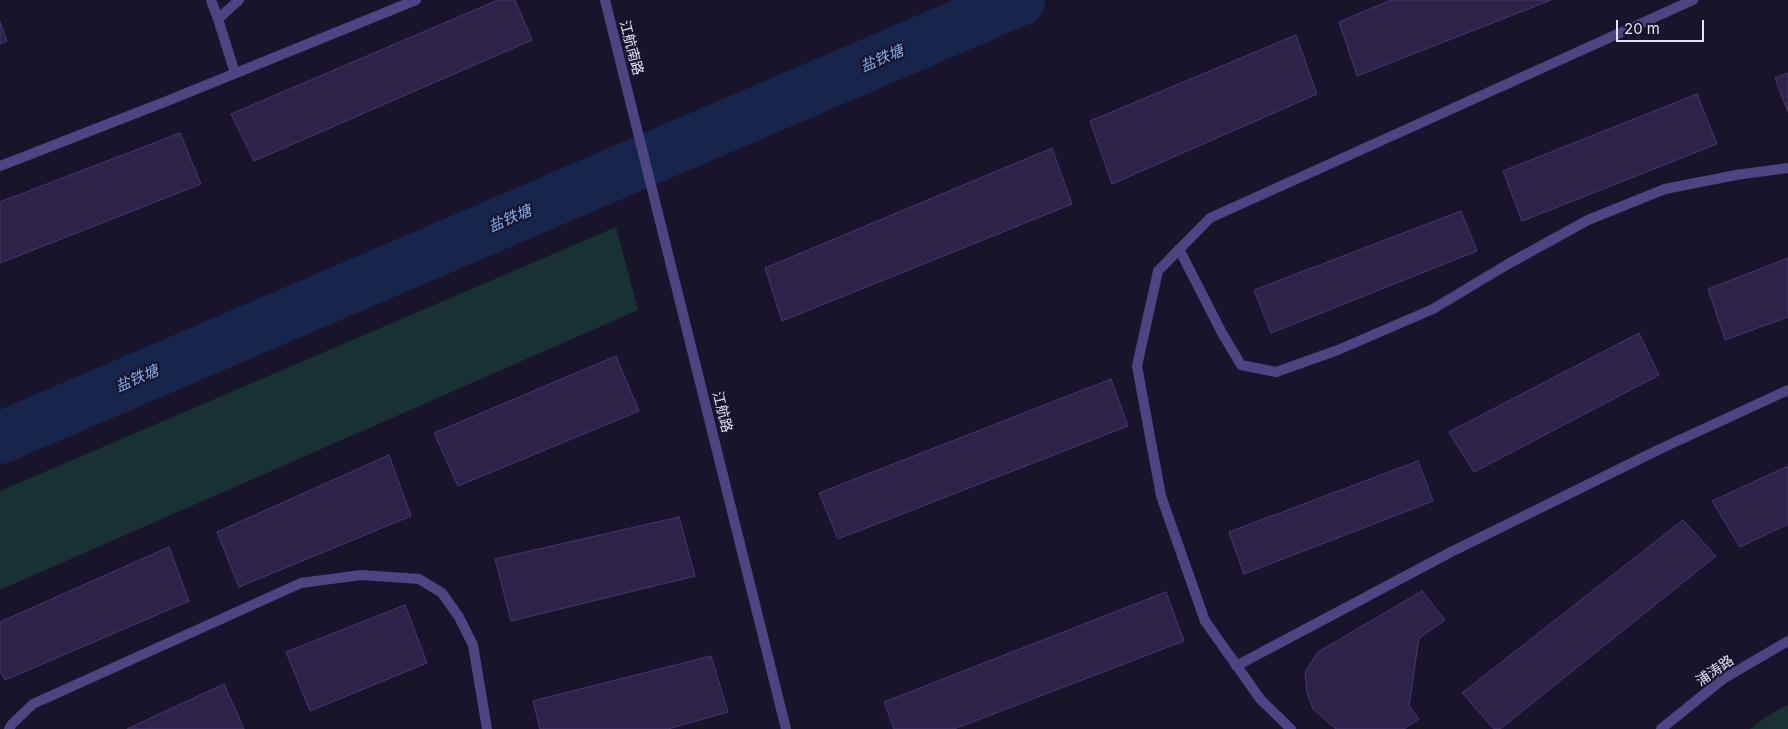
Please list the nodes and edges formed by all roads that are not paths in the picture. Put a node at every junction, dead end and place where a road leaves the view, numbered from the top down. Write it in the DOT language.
graph roads {
  1 [pos="211,0"];
  2 [pos="239,0"];
  3 [pos="416,0"];
  4 [pos="604,0"];
  5 [pos="1693,0"];
  6 [pos="218,19"];
  7 [pos="235,73"];
  8 [pos="631,102"];
  9 [pos="0,166"];
  10 [pos="1788,168"];
  11 [pos="1179,249"];
  12 [pos="1788,390"];
  13 [pos="1788,641"];
  14 [pos="1236,666"];
  15 [pos="9,729"];
  16 [pos="487,729"];
  17 [pos="786,729"];
  18 [pos="1291,729"];
  19 [pos="1661,729"];
  1 -- 6 [label="street"];
  2 -- 6 [label="street"];
  3 -- 7 [label="street"];
  4 -- 8 [label="street, 江航南路"];
  5 -- 11 [label="street"];
  6 -- 7 [label="street"];
  7 -- 9 [label="street"];
  8 -- 17 [label="street, 江航路"];
  10 -- 11 [label="street"];
  11 -- 14 [label="street"];
  12 -- 14 [label="street"];
  13 -- 19 [label="street, 浦涛路"];
  14 -- 18 [label="street"];
  15 -- 16 [label="street"];
}
